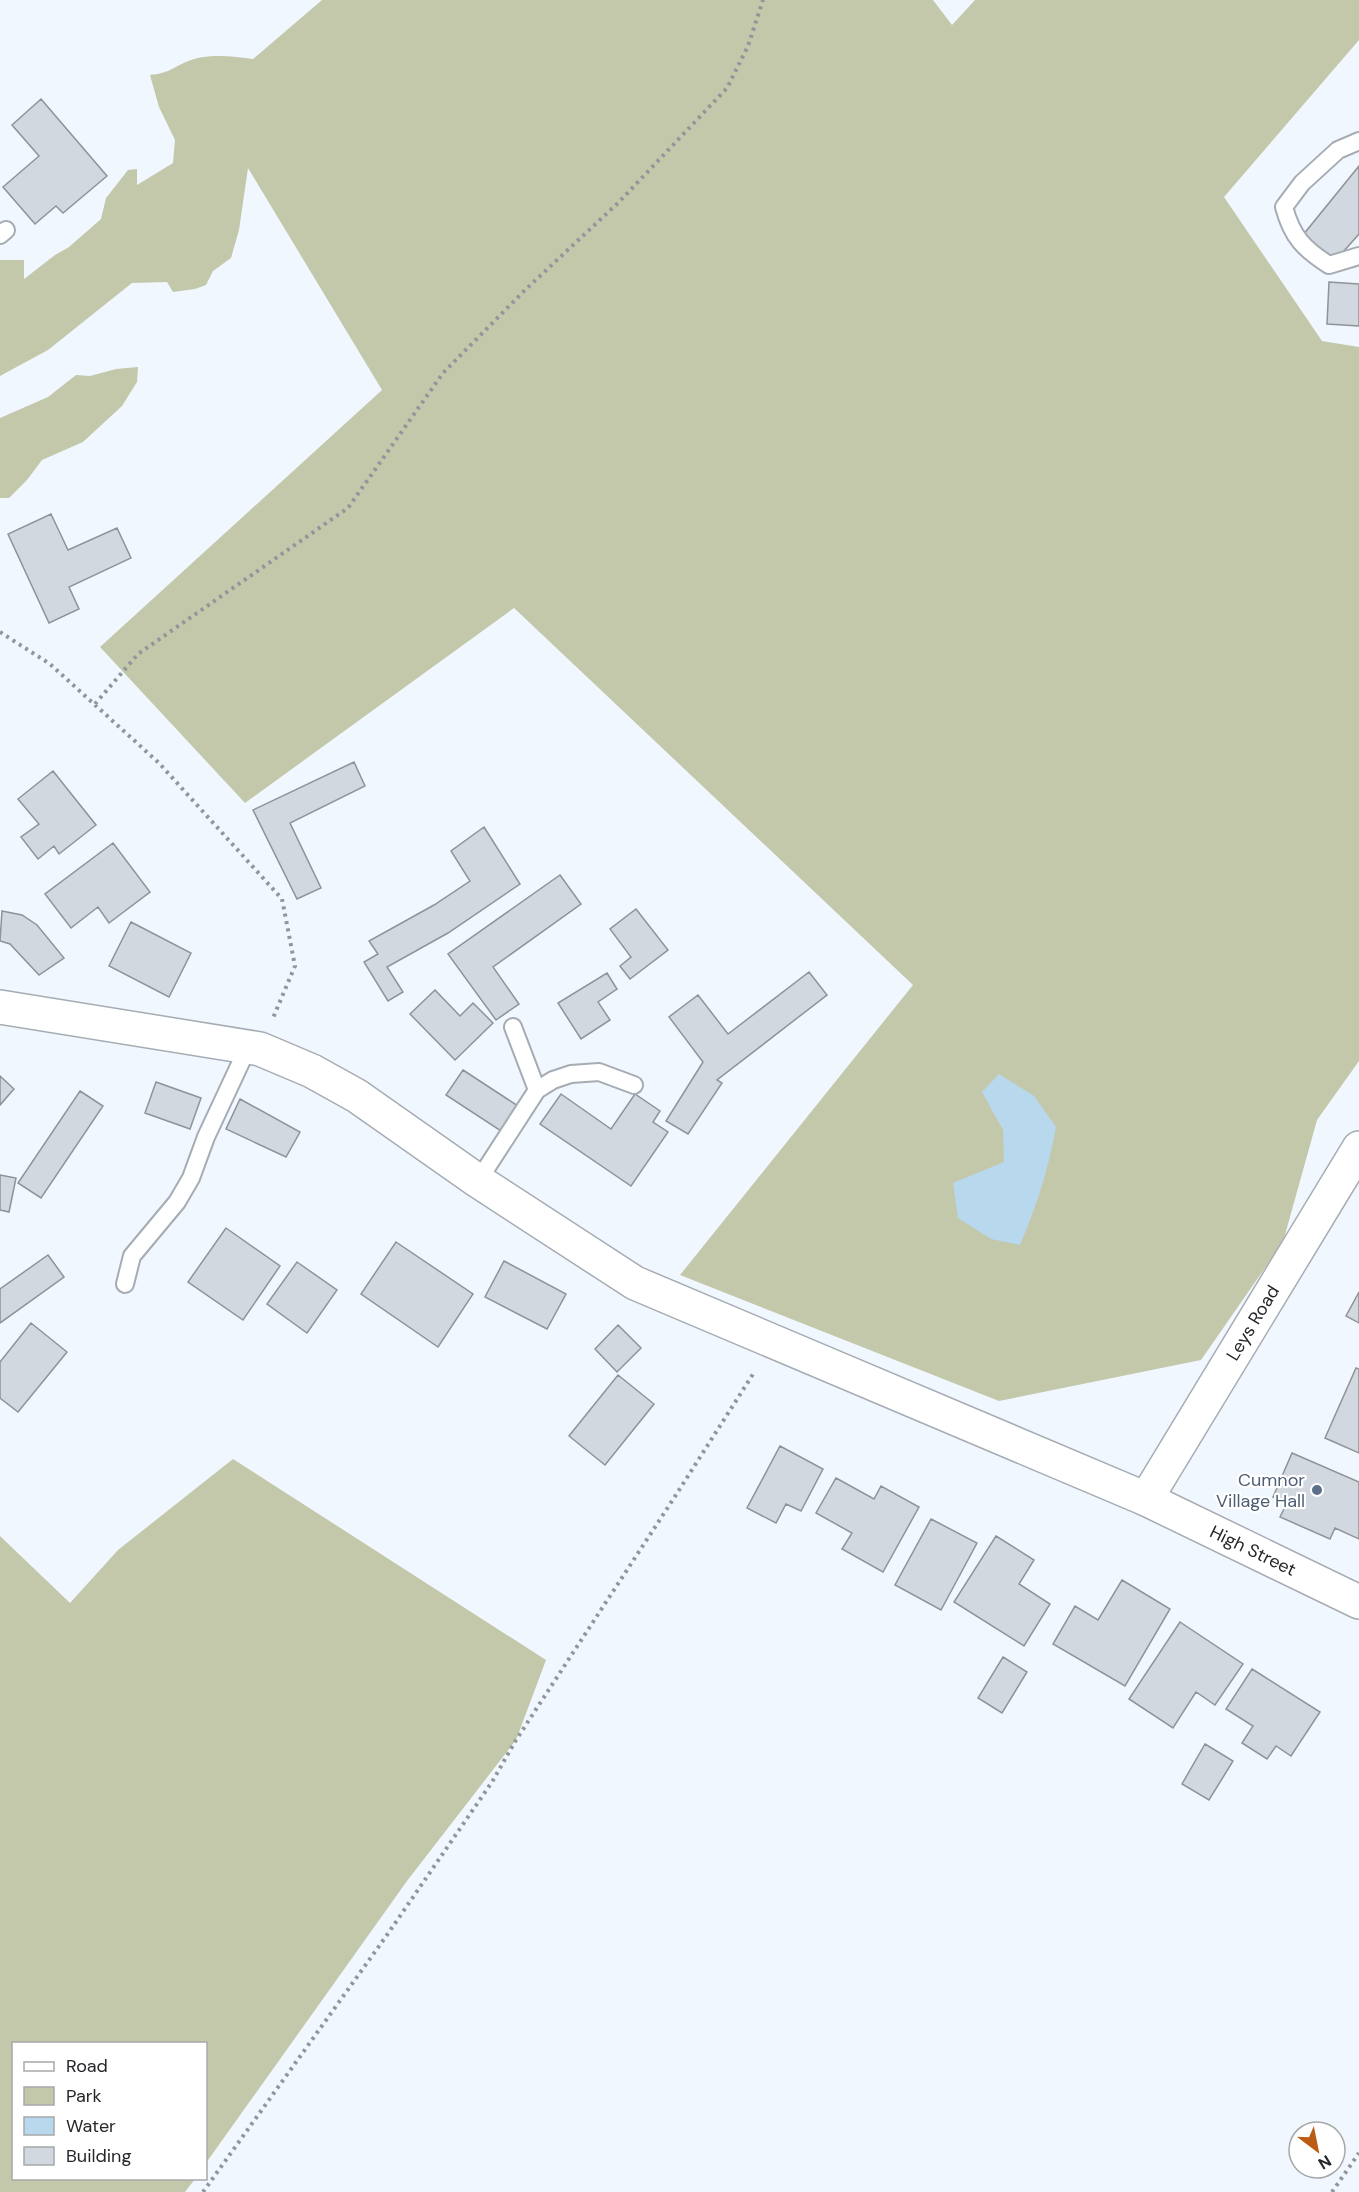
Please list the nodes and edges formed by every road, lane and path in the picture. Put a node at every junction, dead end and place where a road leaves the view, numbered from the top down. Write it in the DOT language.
graph roads {
  1 [pos="764,0"];
  2 [pos="1359,141"];
  3 [pos="1359,256"];
  4 [pos="0,632"];
  5 [pos="95,704"];
  6 [pos="0,1007"];
  7 [pos="513,1027"];
  8 [pos="254,1048"];
  9 [pos="634,1085"];
  10 [pos="537,1090"];
  11 [pos="1359,1148"];
  12 [pos="478,1181"];
  13 [pos="125,1284"];
  14 [pos="773,1341"];
  15 [pos="1146,1499"];
  16 [pos="1359,1602"];
  17 [pos="1359,2153"];
  18 [pos="203,2192"];
  19 [pos="1332,2192"];
  1 -- 5 [label="path"];
  2 -- 3 [label="lane"];
  4 -- 5 [label="path"];
  5 -- 8 [label="path"];
  6 -- 8 [label="main road, High Street"];
  7 -- 10 [label="lane"];
  8 -- 12 [label="main road, High Street"];
  8 -- 13 [label="lane"];
  9 -- 10 [label="lane"];
  10 -- 12 [label="lane"];
  11 -- 15 [label="main road, Leys Road"];
  12 -- 14 [label="main road, High Street"];
  14 -- 15 [label="main road, High Street"];
  14 -- 18 [label="path"];
  15 -- 16 [label="main road, High Street"];
  17 -- 19 [label="path"];
}
